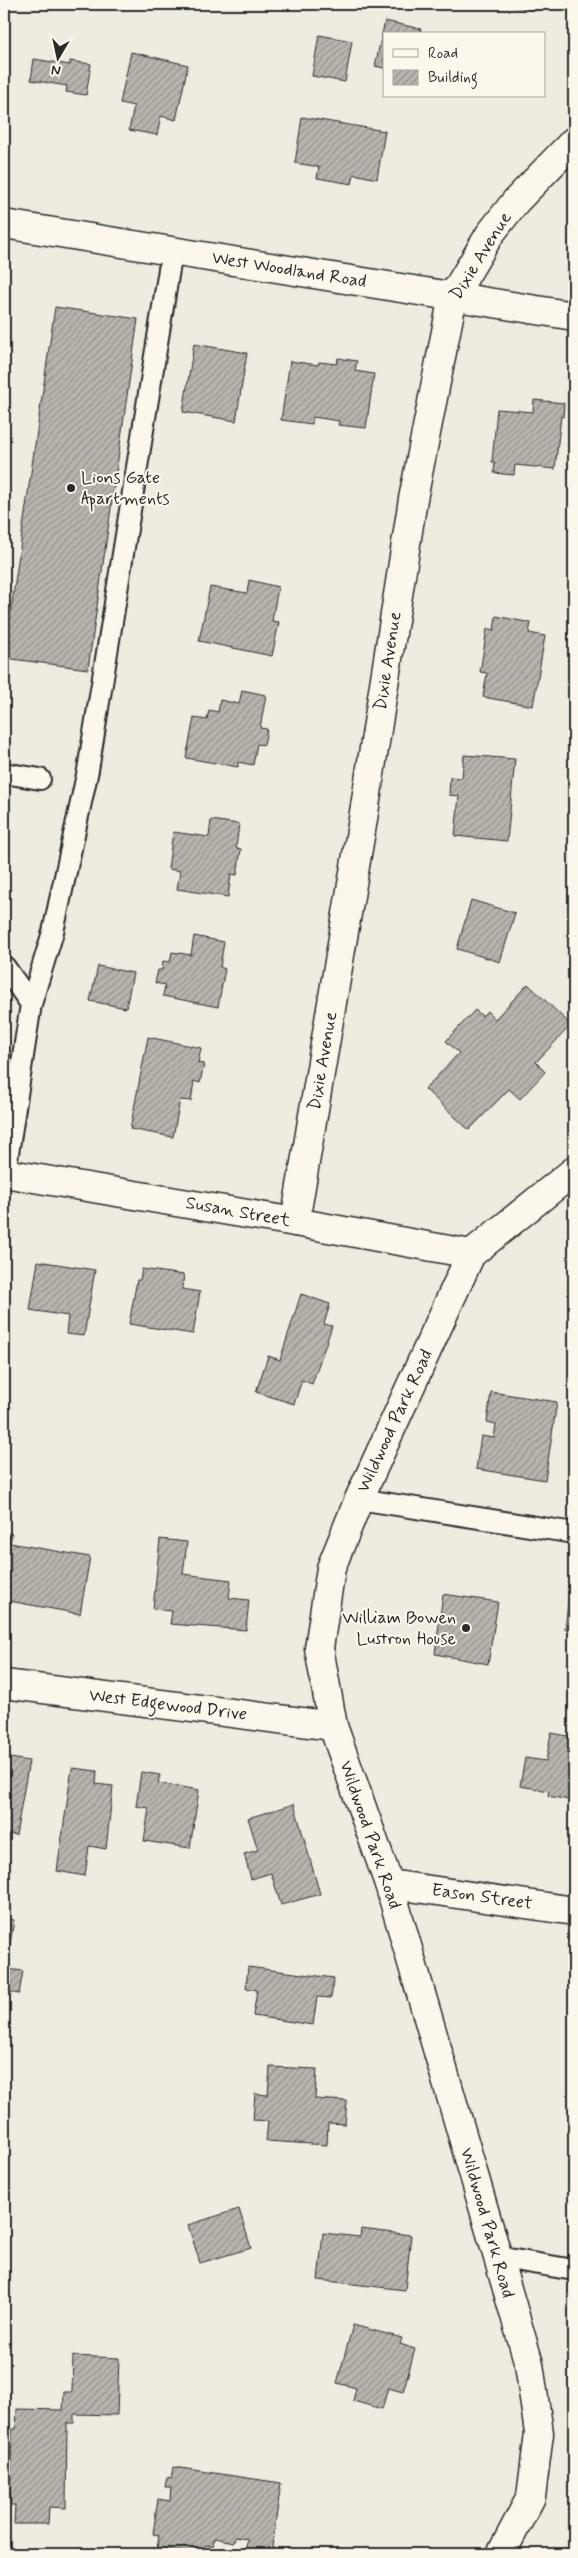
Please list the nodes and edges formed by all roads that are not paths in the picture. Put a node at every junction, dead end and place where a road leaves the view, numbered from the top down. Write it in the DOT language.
graph roads {
  1 [pos="574,141"];
  2 [pos="4,224"];
  3 [pos="172,251"];
  4 [pos="453,296"];
  5 [pos="574,316"];
  6 [pos="4,773"];
  7 [pos="40,779"];
  8 [pos="4,966"];
  9 [pos="31,1004"];
  10 [pos="574,1171"];
  11 [pos="4,1173"];
  12 [pos="296,1222"];
  13 [pos="471,1254"];
  14 [pos="359,1498"];
  15 [pos="574,1533"];
  16 [pos="4,1684"];
  17 [pos="333,1726"];
  18 [pos="389,1884"];
  19 [pos="574,1911"];
  20 [pos="497,2258"];
  21 [pos="574,2270"];
  22 [pos="501,2554"];
  1 -- 4 [label="street, Dixie Avenue"];
  2 -- 3 [label="street, West Woodland Road"];
  3 -- 4 [label="street, West Woodland Road"];
  3 -- 9 [label="lane"];
  4 -- 5 [label="street, West Woodland Road"];
  4 -- 12 [label="street, Dixie Avenue"];
  6 -- 7 [label="lane"];
  8 -- 9 [label="lane"];
  9 -- 11 [label="lane"];
  10 -- 13 [label="street, Wildwood Park Road"];
  11 -- 12 [label="street, Susan Street"];
  12 -- 13 [label="street, Susan Street"];
  13 -- 14 [label="street, Wildwood Park Road"];
  14 -- 15 [label="lane"];
  14 -- 17 [label="street, Wildwood Park Road"];
  16 -- 17 [label="street, West Edgewood Drive"];
  17 -- 18 [label="street, Wildwood Park Road"];
  18 -- 19 [label="street, Eason Street"];
  18 -- 20 [label="street, Wildwood Park Road"];
  20 -- 21 [label="lane"];
  20 -- 22 [label="street, Wildwood Park Road"];
}
